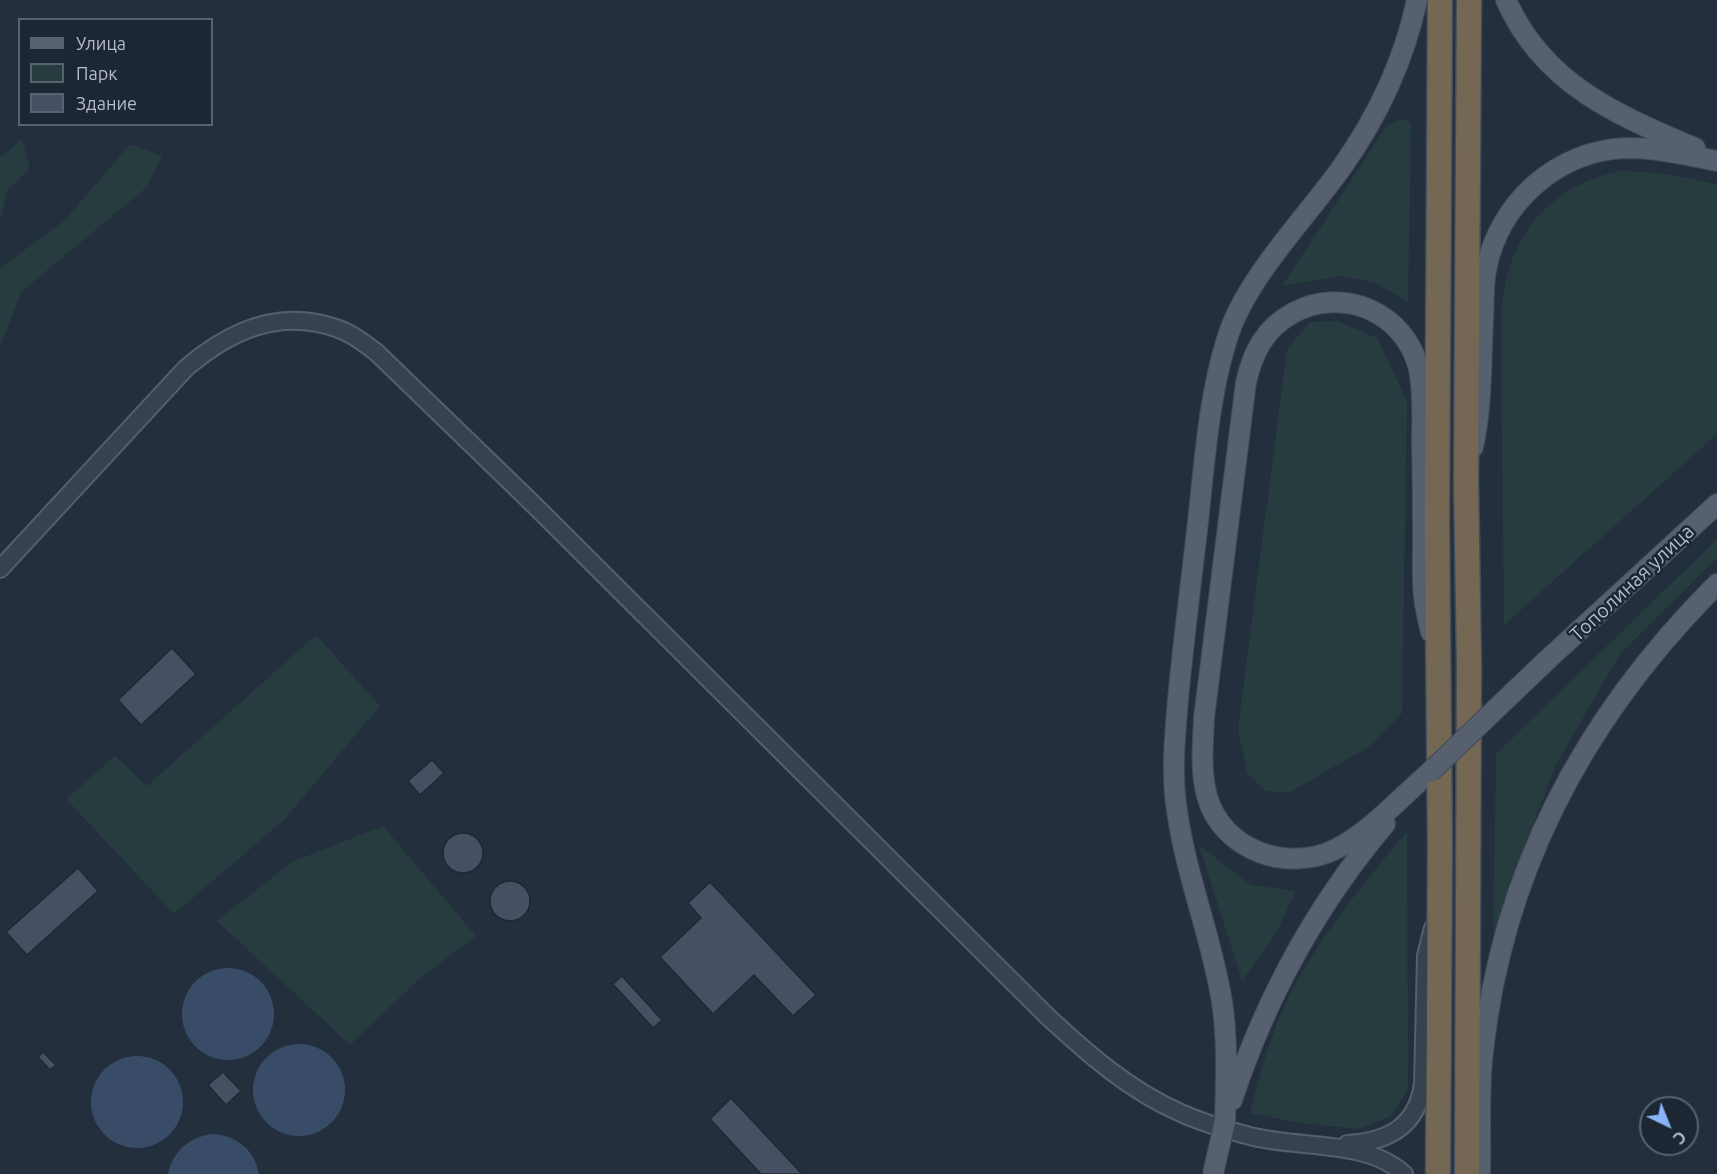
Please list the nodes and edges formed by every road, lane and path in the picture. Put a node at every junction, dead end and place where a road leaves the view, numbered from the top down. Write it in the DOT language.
graph roads {
  1 [pos="1418,0"];
  2 [pos="1440,0"];
  3 [pos="1469,0"];
  4 [pos="1506,0"];
  5 [pos="1717,159"];
  6 [pos="1466,482"];
  7 [pos="1717,504"];
  8 [pos="0,569"];
  9 [pos="1717,584"];
  10 [pos="1438,670"];
  11 [pos="1384,819"];
  12 [pos="1439,907"];
  13 [pos="1236,1059"];
  14 [pos="1319,1146"];
  15 [pos="1213,1174"];
  16 [pos="1404,1174"];
  17 [pos="1438,1174"];
  18 [pos="1467,1174"];
  19 [pos="1480,1174"];
  1 -- 13 [label="main road"];
  2 -- 10 [label="highway"];
  3 -- 6 [label="highway"];
  4 -- 5 [label="main road"];
  5 -- 6 [label="main road"];
  6 -- 18 [label="highway"];
  7 -- 11 [label="main road, Тополиная улица, bridge"];
  8 -- 14 [label="street"];
  9 -- 19 [label="main road"];
  10 -- 11 [label="main road"];
  10 -- 12 [label="highway"];
  11 -- 13 [label="main road"];
  12 -- 14 [label="street"];
  12 -- 17 [label="highway"];
  13 -- 15 [label="main road, bridge"];
  14 -- 16 [label="street"];
}
